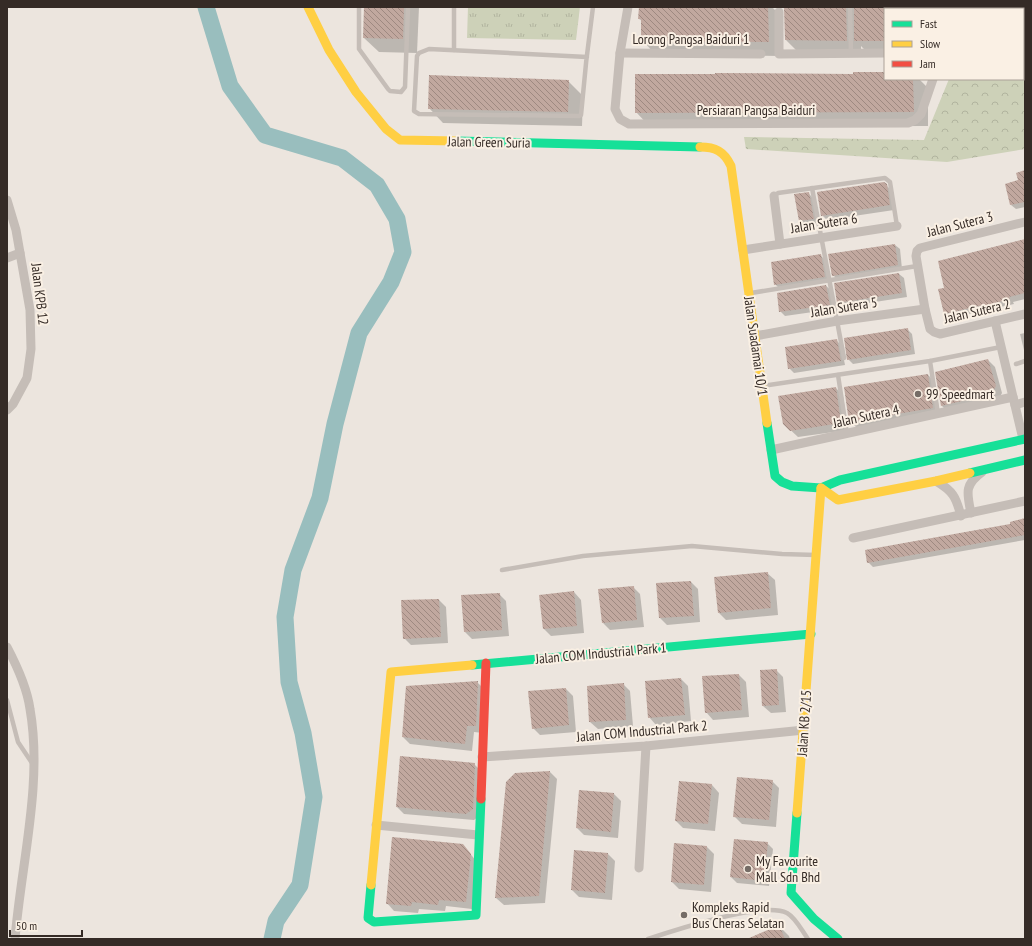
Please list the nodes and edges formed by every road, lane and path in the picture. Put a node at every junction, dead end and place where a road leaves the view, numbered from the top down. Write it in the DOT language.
graph roads {
  1 [pos="308,7"];
  2 [pos="359,7"];
  3 [pos="408,7"];
  4 [pos="454,7"];
  5 [pos="593,7"];
  6 [pos="628,7"];
  7 [pos="850,7"];
  8 [pos="779,12"];
  9 [pos="454,50"];
  10 [pos="620,53"];
  11 [pos="884,53"];
  12 [pos="761,54"];
  13 [pos="851,54"];
  14 [pos="587,56"];
  15 [pos="933,80"];
  16 [pos="731,166"];
  17 [pos="812,188"];
  18 [pos="774,196"];
  19 [pos="7,200"];
  20 [pos="1025,222"];
  21 [pos="897,226"];
  22 [pos="821,239"];
  23 [pos="780,244"];
  24 [pos="743,250"];
  25 [pos="20,253"];
  26 [pos="7,258"];
  27 [pos="917,266"];
  28 [pos="829,281"];
  29 [pos="749,294"];
  30 [pos="924,309"];
  31 [pos="1025,314"];
  32 [pos="995,321"];
  33 [pos="837,322"];
  34 [pos="755,336"];
  35 [pos="1001,347"];
  36 [pos="844,358"];
  37 [pos="930,361"];
  38 [pos="1025,362"];
  39 [pos="1016,364"];
  40 [pos="838,375"];
  41 [pos="762,386"];
  42 [pos="1019,402"];
  43 [pos="7,410"];
  44 [pos="938,414"];
  45 [pos="847,434"];
  46 [pos="1024,439"];
  47 [pos="771,450"];
  48 [pos="1025,460"];
  49 [pos="985,470"];
  50 [pos="936,481"];
  51 [pos="821,488"];
  52 [pos="1025,501"];
  53 [pos="971,514"];
  54 [pos="961,516"];
  55 [pos="853,538"];
  56 [pos="817,555"];
  57 [pos="502,570"];
  58 [pos="811,634"];
  59 [pos="7,646"];
  60 [pos="486,664"];
  61 [pos="7,700"];
  62 [pos="804,730"];
  63 [pos="646,746"];
  64 [pos="482,757"];
  65 [pos="34,765"];
  66 [pos="376,825"];
  67 [pos="478,835"];
  68 [pos="639,868"];
  69 [pos="15,939"];
  70 [pos="648,939"];
  71 [pos="808,939"];
  72 [pos="838,939"];
  1 -- 16 [label="street, Jalan Green Suria"];
  2 -- 3 [label="lane"];
  4 -- 9 [label="lane"];
  5 -- 14 [label="lane"];
  6 -- 10 [label="street, Persiaran Pangsa Baiduri"];
  7 -- 13 [label="lane"];
  8 -- 13 [label="street"];
  9 -- 14 [label="lane"];
  9 -- 14 [label="lane"];
  10 -- 12 [label="street, Lorong Pangsa Baiduri 1"];
  10 -- 15 [label="street, Persiaran Pangsa Baiduri"];
  11 -- 13 [label="street"];
  16 -- 24 [label="street, Jalan Suadamai 10/1"];
  17 -- 18 [label="lane"];
  17 -- 21 [label="lane"];
  17 -- 22 [label="lane"];
  18 -- 23 [label="street"];
  19 -- 25 [label="street, Jalan KPB 12"];
  20 -- 27 [label="street, Jalan Sutera 3"];
  21 -- 22 [label="street, Jalan Sutera 6"];
  22 -- 23 [label="street, Jalan Sutera 6"];
  22 -- 28 [label="lane"];
  23 -- 24 [label="street, Jalan Sutera 6"];
  24 -- 29 [label="street, Jalan Suadamai 10/1"];
  25 -- 26 [label="street"];
  25 -- 43 [label="street, Jalan KPB 12"];
  27 -- 28 [label="lane"];
  27 -- 30 [label="street, Jalan Sutera 2"];
  28 -- 29 [label="lane"];
  28 -- 33 [label="lane"];
  29 -- 34 [label="street, Jalan Suadamai 10/1"];
  30 -- 32 [label="street, Jalan Sutera 2"];
  30 -- 33 [label="street, Jalan Sutera 5"];
  31 -- 32 [label="street, Jalan Sutera 2"];
  32 -- 35 [label="street"];
  33 -- 34 [label="street, Jalan Sutera 5"];
  33 -- 36 [label="lane"];
  34 -- 41 [label="street, Jalan Suadamai 10/1"];
  35 -- 37 [label="lane"];
  35 -- 42 [label="street"];
  37 -- 40 [label="lane"];
  37 -- 44 [label="lane"];
  38 -- 39 [label="lane"];
  40 -- 41 [label="lane"];
  40 -- 45 [label="lane"];
  41 -- 47 [label="street, Jalan Suadamai 10/1"];
  42 -- 44 [label="street, Jalan Sutera 4"];
  42 -- 46 [label="street"];
  44 -- 45 [label="street, Jalan Sutera 4"];
  45 -- 47 [label="street, Jalan Sutera 4"];
  46 -- 51 [label="street, Jalan Suadamai 10/1"];
  47 -- 51 [label="street, Jalan Suadamai 10/1"];
  48 -- 49 [label="street"];
  49 -- 50 [label="street"];
  49 -- 53 [label="street"];
  50 -- 51 [label="street"];
  50 -- 54 [label="street"];
  51 -- 56 [label="street, Jalan KB 2/15"];
  52 -- 53 [label="street"];
  53 -- 54 [label="street"];
  54 -- 55 [label="street"];
  56 -- 57 [label="lane"];
  56 -- 58 [label="street, Jalan KB 2/15"];
  58 -- 60 [label="street, Jalan COM Industrial Park 1"];
  58 -- 62 [label="street, Jalan KB 2/15"];
  59 -- 65 [label="street"];
  60 -- 64 [label="street"];
  60 -- 66 [label="street, Jalan COM Industrial Park 1"];
  61 -- 65 [label="lane"];
  62 -- 63 [label="street, Jalan COM Industrial Park 2"];
  62 -- 72 [label="street, Jalan KB 2/15"];
  63 -- 64 [label="street, Jalan COM Industrial Park 2"];
  63 -- 68 [label="street"];
  64 -- 67 [label="street"];
  65 -- 69 [label="street"];
  66 -- 67 [label="street"];
  66 -- 67 [label="street"];
  70 -- 71 [label="lane"];
}
